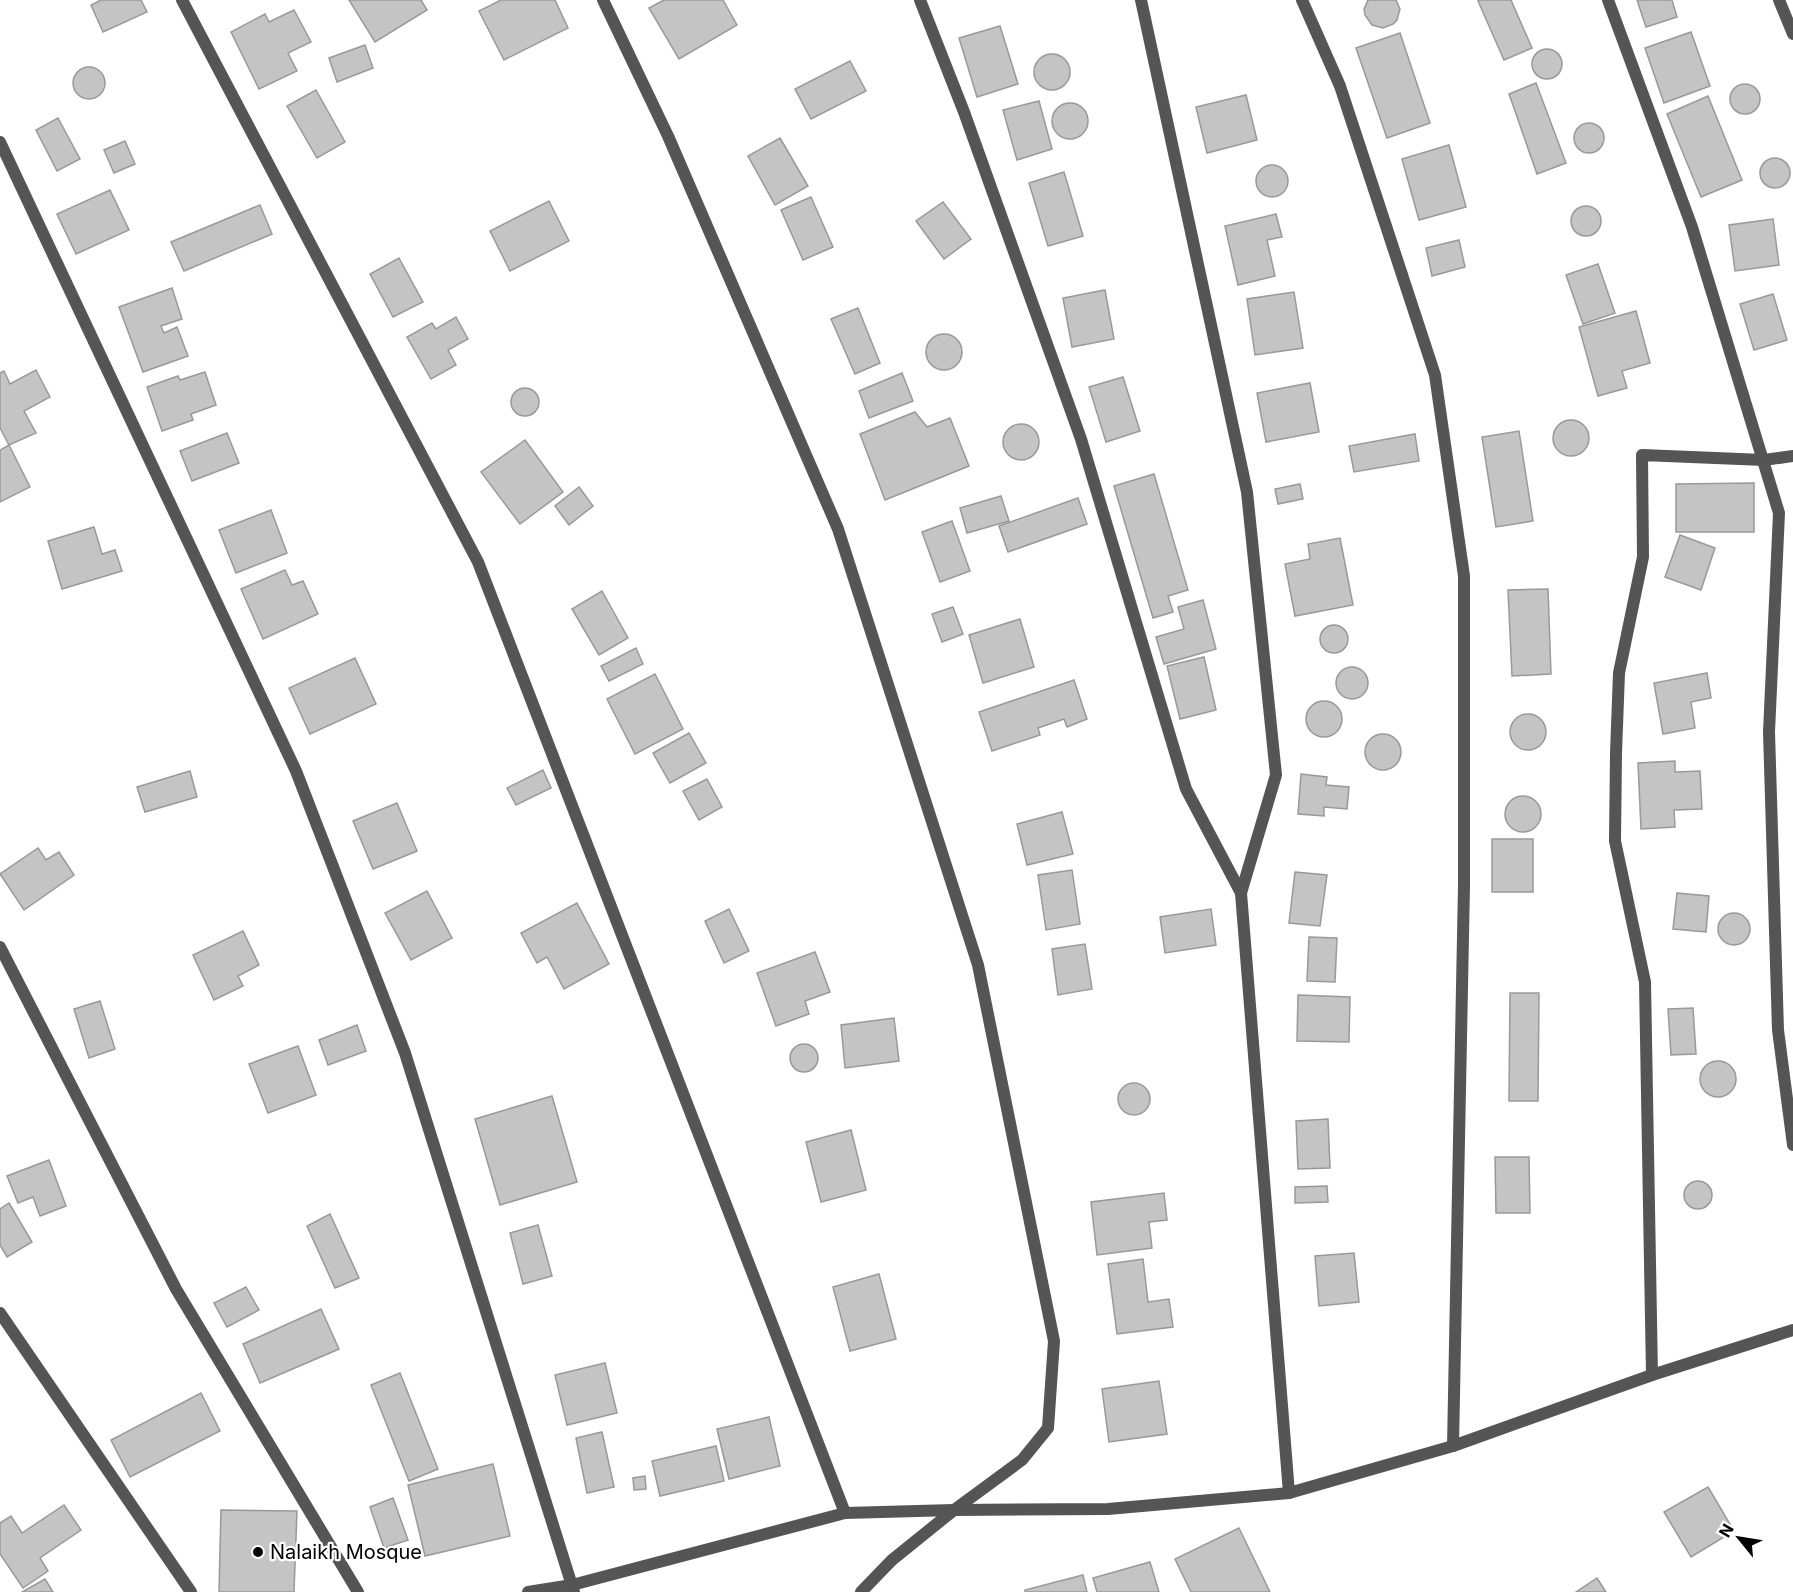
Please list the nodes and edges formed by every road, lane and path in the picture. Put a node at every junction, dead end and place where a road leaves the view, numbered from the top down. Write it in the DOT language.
graph roads {
  1 [pos="182,0"];
  2 [pos="603,0"];
  3 [pos="920,0"];
  4 [pos="1142,0"];
  5 [pos="1302,0"];
  6 [pos="1608,0"];
  7 [pos="1779,0"];
  8 [pos="1793,34"];
  9 [pos="0,142"];
  10 [pos="1793,456"];
  11 [pos="1764,460"];
  12 [pos="1241,893"];
  13 [pos="0,947"];
  14 [pos="1793,1145"];
  15 [pos="0,1312"];
  16 [pos="1793,1330"];
  17 [pos="1652,1374"];
  18 [pos="1453,1446"];
  19 [pos="1289,1493"];
  20 [pos="954,1510"];
  21 [pos="845,1513"];
  22 [pos="573,1588"];
  23 [pos="191,1592"];
  24 [pos="358,1592"];
  25 [pos="528,1592"];
  26 [pos="861,1592"];
  1 -- 21 [label="street"];
  2 -- 20 [label="street"];
  3 -- 12 [label="street"];
  4 -- 12 [label="street"];
  5 -- 18 [label="street"];
  6 -- 11 [label="street"];
  7 -- 8 [label="street"];
  9 -- 22 [label="street"];
  10 -- 11 [label="street"];
  11 -- 14 [label="street"];
  11 -- 17 [label="street"];
  12 -- 19 [label="street"];
  13 -- 24 [label="street"];
  15 -- 23 [label="street"];
  16 -- 17 [label="street"];
  17 -- 18 [label="street"];
  18 -- 19 [label="street"];
  19 -- 20 [label="street"];
  20 -- 21 [label="street"];
  20 -- 26 [label="street"];
  21 -- 22 [label="street"];
  22 -- 25 [label="street"];
}
